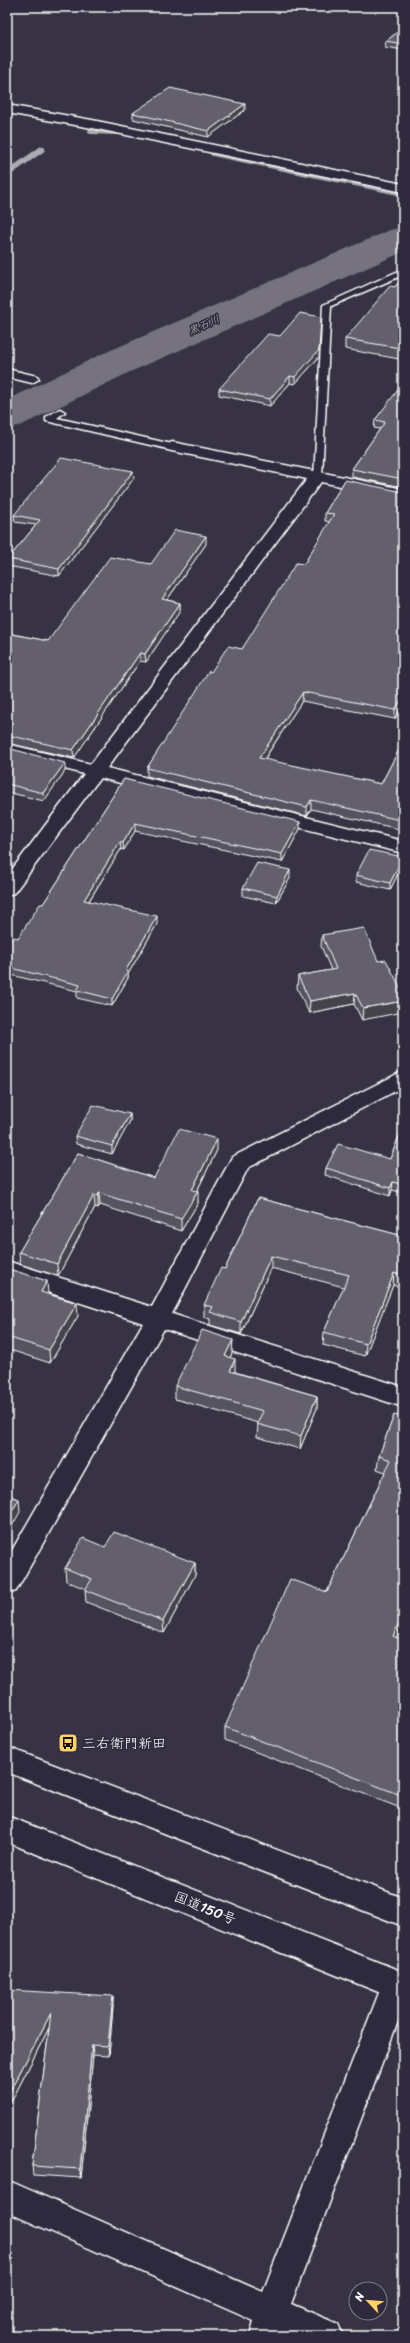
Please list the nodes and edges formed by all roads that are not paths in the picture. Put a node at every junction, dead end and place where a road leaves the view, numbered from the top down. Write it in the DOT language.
graph roads {
  1 [pos="7,109"];
  2 [pos="401,185"];
  3 [pos="403,272"];
  4 [pos="7,373"];
  5 [pos="32,379"];
  6 [pos="60,412"];
  7 [pos="172,447"];
  8 [pos="317,476"];
  9 [pos="403,494"];
  10 [pos="7,749"];
  11 [pos="96,771"];
  12 [pos="403,847"];
  13 [pos="7,889"];
  14 [pos="403,1078"];
  15 [pos="7,1270"];
  16 [pos="158,1318"];
  17 [pos="403,1397"];
  18 [pos="7,1584"];
  19 [pos="7,1759"];
  20 [pos="7,1829"];
  21 [pos="403,1912"];
  22 [pos="400,1986"];
  23 [pos="7,2196"];
  24 [pos="270,2324"];
  25 [pos="326,2336"];
  1 -- 2 [label="main road"];
  3 -- 8 [label="lane"];
  4 -- 5 [label="main road"];
  6 -- 7 [label="lane"];
  7 -- 8 [label="main road"];
  8 -- 9 [label="main road"];
  8 -- 11 [label="main road"];
  10 -- 11 [label="main road"];
  11 -- 12 [label="main road"];
  11 -- 13 [label="main road"];
  14 -- 16 [label="main road"];
  15 -- 16 [label="main road"];
  16 -- 17 [label="main road"];
  16 -- 18 [label="main road"];
  19 -- 21 [label="main road"];
  20 -- 22 [label="main road, 国道150号"];
  22 -- 24 [label="main road"];
  23 -- 24 [label="main road"];
  24 -- 25 [label="main road"];
}
